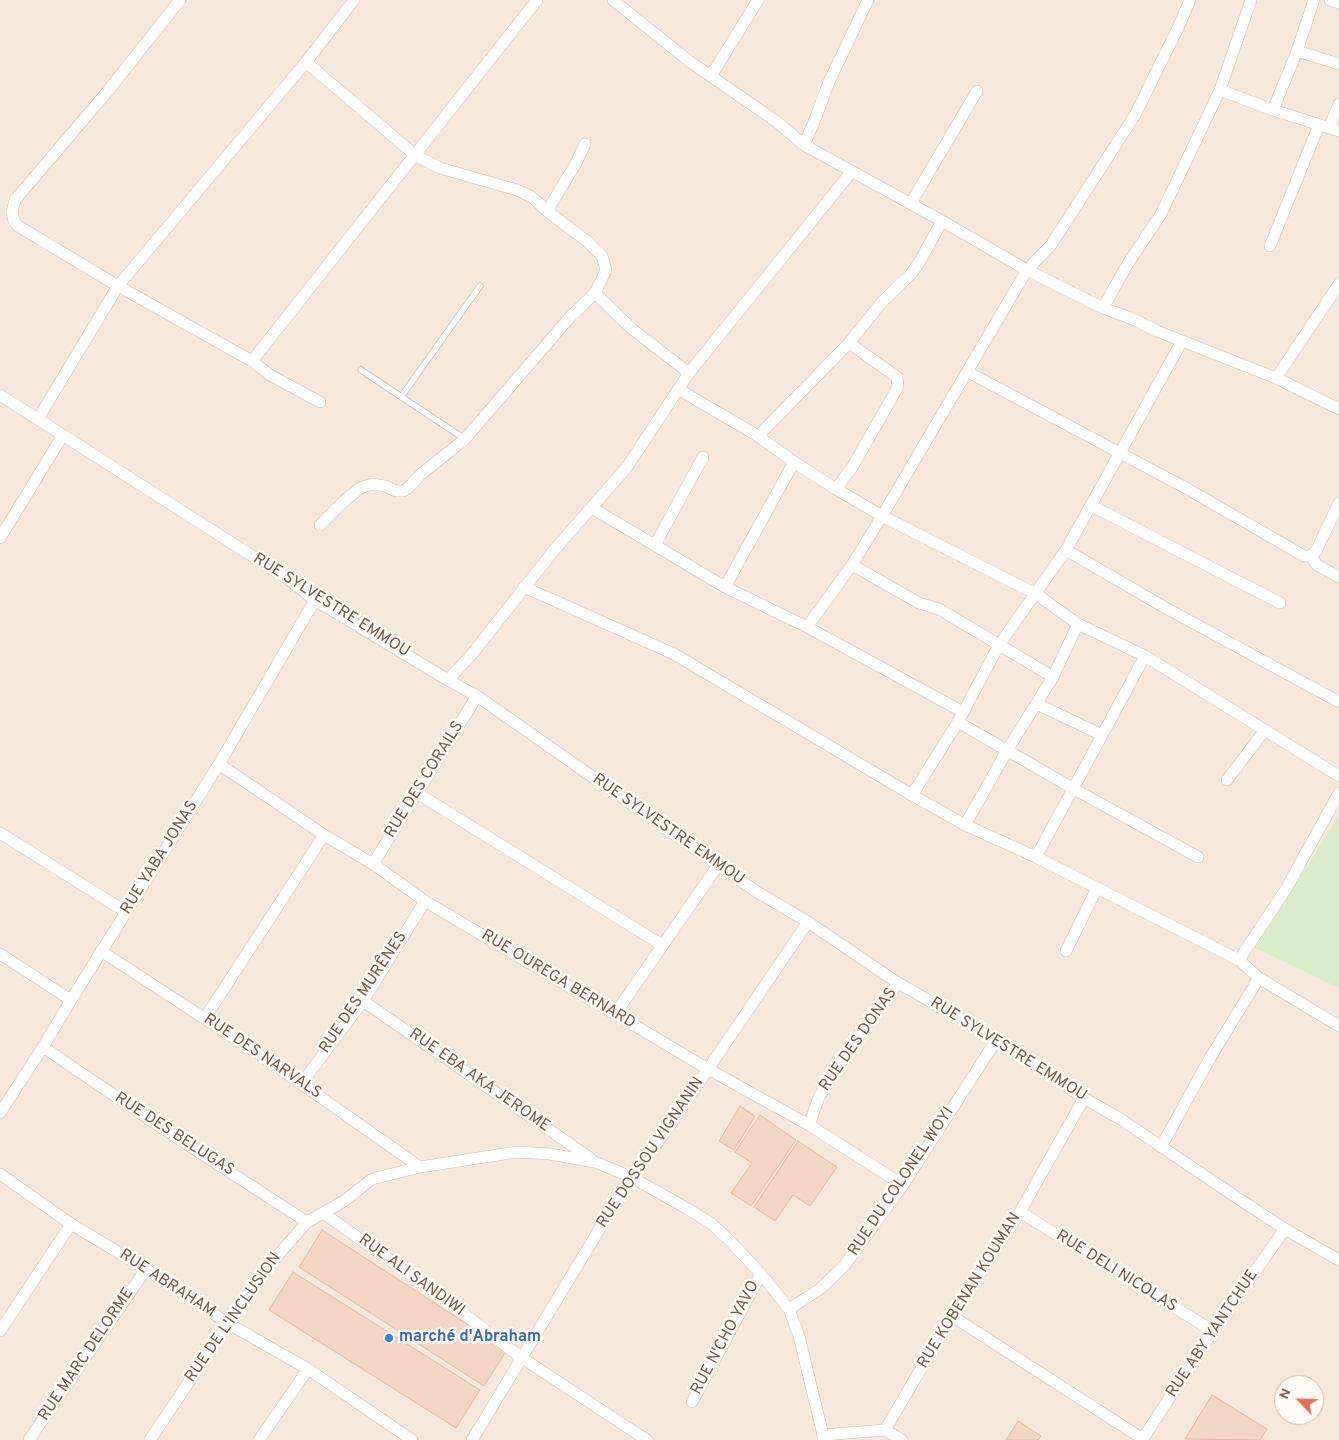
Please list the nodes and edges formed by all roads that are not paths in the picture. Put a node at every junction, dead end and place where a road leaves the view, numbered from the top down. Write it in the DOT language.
graph roads {
  1 [pos="180,0"];
  2 [pos="354,0"];
  3 [pos="537,0"];
  4 [pos="613,0"];
  5 [pos="758,0"];
  6 [pos="868,0"];
  7 [pos="1190,0"];
  8 [pos="1251,0"];
  9 [pos="1314,0"];
  10 [pos="1330,0"];
  11 [pos="1339,3"];
  12 [pos="1297,51"];
  13 [pos="306,62"];
  14 [pos="1339,64"];
  15 [pos="711,76"];
  16 [pos="1220,90"];
  17 [pos="977,91"];
  18 [pos="1339,104"];
  19 [pos="1273,110"];
  20 [pos="1329,128"];
  21 [pos="585,144"];
  22 [pos="804,145"];
  23 [pos="415,155"];
  24 [pos="852,171"];
  25 [pos="911,203"];
  26 [pos="547,211"];
  27 [pos="942,220"];
  28 [pos="1270,246"];
  29 [pos="1027,270"];
  30 [pos="1339,284"];
  31 [pos="118,286"];
  32 [pos="480,286"];
  33 [pos="595,293"];
  34 [pos="1103,308"];
  35 [pos="1182,341"];
  36 [pos="849,343"];
  37 [pos="252,361"];
  38 [pos="360,370"];
  39 [pos="968,372"];
  40 [pos="689,373"];
  41 [pos="1276,378"];
  42 [pos="678,389"];
  43 [pos="0,395"];
  44 [pos="401,397"];
  45 [pos="320,402"];
  46 [pos="1339,409"];
  47 [pos="38,420"];
  48 [pos="63,435"];
  49 [pos="758,436"];
  50 [pos="465,439"];
  51 [pos="1119,453"];
  52 [pos="704,457"];
  53 [pos="794,462"];
  54 [pos="836,489"];
  55 [pos="1339,503"];
  56 [pos="1092,506"];
  57 [pos="592,508"];
  58 [pos="882,516"];
  59 [pos="320,526"];
  60 [pos="0,538"];
  61 [pos="655,545"];
  62 [pos="1066,550"];
  63 [pos="1311,556"];
  64 [pos="852,565"];
  65 [pos="1339,577"];
  66 [pos="524,586"];
  67 [pos="725,587"];
  68 [pos="1036,594"];
  69 [pos="315,600"];
  70 [pos="1280,603"];
  71 [pos="1078,624"];
  72 [pos="807,627"];
  73 [pos="999,645"];
  74 [pos="1145,656"];
  75 [pos="1053,677"];
  76 [pos="448,680"];
  77 [pos="477,696"];
  78 [pos="1339,702"];
  79 [pos="1037,704"];
  80 [pos="961,717"];
  81 [pos="1265,730"];
  82 [pos="1102,735"];
  83 [pos="1008,750"];
  84 [pos="219,764"];
  85 [pos="1339,776"];
  86 [pos="1227,780"];
  87 [pos="1074,789"];
  88 [pos="417,793"];
  89 [pos="1339,793"];
  90 [pos="912,795"];
  91 [pos="965,825"];
  92 [pos="0,833"];
  93 [pos="324,835"];
  94 [pos="1036,857"];
  95 [pos="1198,857"];
  96 [pos="373,864"];
  97 [pos="718,864"];
  98 [pos="1097,888"];
  99 [pos="425,901"];
  100 [pos="126,912"];
  101 [pos="808,922"];
  102 [pos="662,945"];
  103 [pos="101,950"];
  104 [pos="1066,951"];
  105 [pos="0,954"];
  106 [pos="1239,960"];
  107 [pos="1259,978"];
  108 [pos="898,983"];
  109 [pos="71,1000"];
  110 [pos="363,1001"];
  111 [pos="615,1014"];
  112 [pos="205,1018"];
  113 [pos="1339,1026"];
  114 [pos="997,1039"];
  115 [pos="43,1047"];
  116 [pos="708,1069"];
  117 [pos="302,1084"];
  118 [pos="1084,1098"];
  119 [pos="0,1113"];
  120 [pos="809,1125"];
  121 [pos="1161,1147"];
  122 [pos="595,1162"];
  123 [pos="420,1167"];
  124 [pos="0,1174"];
  125 [pos="631,1178"];
  126 [pos="903,1185"];
  127 [pos="1020,1212"];
  128 [pos="323,1213"];
  129 [pos="306,1222"];
  130 [pos="71,1224"];
  131 [pos="1285,1229"];
  132 [pos="1339,1260"];
  133 [pos="146,1269"];
  134 [pos="760,1274"];
  135 [pos="789,1309"];
  136 [pos="952,1316"];
  137 [pos="229,1324"];
  138 [pos="0,1331"];
  139 [pos="1213,1331"];
  140 [pos="522,1358"];
  141 [pos="308,1369"];
  142 [pos="692,1402"];
  143 [pos="885,1430"];
  144 [pos="823,1437"];
  145 [pos="1142,1439"];
  146 [pos="29,1440"];
  147 [pos="150,1440"];
  148 [pos="258,1440"];
  149 [pos="412,1440"];
  150 [pos="472,1440"];
  151 [pos="647,1440"];
  152 [pos="902,1440"];
  1 -- 31 [label="street"];
  2 -- 13 [label="street"];
  3 -- 23 [label="street"];
  4 -- 15 [label="street"];
  5 -- 15 [label="street"];
  6 -- 22 [label="street"];
  7 -- 29 [label="street"];
  8 -- 16 [label="street"];
  9 -- 12 [label="street"];
  10 -- 11 [label="street"];
  12 -- 14 [label="street"];
  12 -- 19 [label="street"];
  13 -- 23 [label="street"];
  13 -- 31 [label="street"];
  15 -- 22 [label="street"];
  16 -- 19 [label="street"];
  16 -- 34 [label="street"];
  17 -- 25 [label="street"];
  18 -- 20 [label="street"];
  19 -- 20 [label="street"];
  20 -- 28 [label="street"];
  21 -- 26 [label="street"];
  22 -- 24 [label="street"];
  23 -- 26 [label="street"];
  23 -- 37 [label="street"];
  24 -- 25 [label="street"];
  24 -- 40 [label="street"];
  25 -- 27 [label="street"];
  26 -- 33 [label="street"];
  27 -- 29 [label="street"];
  27 -- 36 [label="street"];
  29 -- 34 [label="street"];
  29 -- 39 [label="street"];
  30 -- 41 [label="street"];
  31 -- 37 [label="street"];
  31 -- 47 [label="street"];
  32 -- 44 [label="lane"];
  33 -- 40 [label="street"];
  33 -- 50 [label="street"];
  34 -- 35 [label="street"];
  35 -- 41 [label="street"];
  35 -- 51 [label="street"];
  36 -- 49 [label="street"];
  36 -- 54 [label="street"];
  37 -- 45 [label="street"];
  38 -- 44 [label="lane"];
  39 -- 51 [label="street"];
  39 -- 58 [label="street"];
  40 -- 42 [label="street"];
  41 -- 46 [label="street"];
  42 -- 49 [label="street"];
  42 -- 57 [label="street"];
  43 -- 47 [label="street, RUE SYLVESTRE EMMOU"];
  44 -- 50 [label="lane"];
  47 -- 48 [label="street, RUE SYLVESTRE EMMOU"];
  48 -- 60 [label="street"];
  48 -- 69 [label="street, RUE SYLVESTRE EMMOU"];
  49 -- 53 [label="street"];
  50 -- 59 [label="street"];
  51 -- 56 [label="street"];
  51 -- 63 [label="street"];
  52 -- 61 [label="street"];
  53 -- 54 [label="street"];
  53 -- 67 [label="street"];
  54 -- 58 [label="street"];
  55 -- 63 [label="street"];
  56 -- 62 [label="street"];
  56 -- 70 [label="street"];
  57 -- 61 [label="street"];
  57 -- 66 [label="street"];
  58 -- 64 [label="street"];
  58 -- 68 [label="street"];
  61 -- 67 [label="street"];
  62 -- 68 [label="street"];
  62 -- 78 [label="street"];
  63 -- 65 [label="street"];
  64 -- 72 [label="street"];
  64 -- 73 [label="street"];
  66 -- 76 [label="street"];
  66 -- 90 [label="street"];
  67 -- 72 [label="street"];
  68 -- 71 [label="street"];
  68 -- 73 [label="street"];
  69 -- 76 [label="street, RUE SYLVESTRE EMMOU"];
  69 -- 84 [label="street, RUE YABA JONAS"];
  71 -- 74 [label="street"];
  71 -- 75 [label="street"];
  72 -- 80 [label="street"];
  73 -- 75 [label="street"];
  73 -- 80 [label="street"];
  74 -- 81 [label="street"];
  74 -- 82 [label="street"];
  75 -- 79 [label="street"];
  76 -- 77 [label="street, RUE SYLVESTRE EMMOU"];
  77 -- 88 [label="street, RUE DES CORAILS"];
  77 -- 97 [label="street, RUE SYLVESTRE EMMOU"];
  79 -- 82 [label="street"];
  79 -- 83 [label="street"];
  80 -- 83 [label="street"];
  80 -- 90 [label="street"];
  81 -- 85 [label="street"];
  81 -- 86 [label="street"];
  82 -- 87 [label="street"];
  83 -- 87 [label="street"];
  83 -- 91 [label="street"];
  84 -- 93 [label="street, RUE OUREGA BERNARD"];
  84 -- 100 [label="street, RUE YABA JONAS"];
  87 -- 94 [label="street"];
  87 -- 95 [label="street"];
  88 -- 96 [label="street, RUE DES CORAILS"];
  88 -- 102 [label="street"];
  89 -- 106 [label="street"];
  90 -- 91 [label="street"];
  91 -- 94 [label="street"];
  92 -- 100 [label="street"];
  93 -- 96 [label="street, RUE OUREGA BERNARD"];
  93 -- 112 [label="street"];
  94 -- 98 [label="street"];
  96 -- 99 [label="street, RUE OUREGA BERNARD"];
  97 -- 101 [label="street, RUE SYLVESTRE EMMOU"];
  97 -- 102 [label="street"];
  98 -- 104 [label="street"];
  98 -- 106 [label="street"];
  99 -- 110 [label="street, RUE DES MURÊNES"];
  99 -- 111 [label="street, RUE OUREGA BERNARD"];
  100 -- 103 [label="street, RUE YABA JONAS"];
  101 -- 108 [label="street, RUE SYLVESTRE EMMOU"];
  101 -- 116 [label="street, RUE DOSSOU VIGNANIN"];
  102 -- 111 [label="street"];
  103 -- 109 [label="street, RUE YABA JONAS"];
  103 -- 112 [label="street, RUE DES NARVALS"];
  105 -- 109 [label="street"];
  106 -- 107 [label="street"];
  107 -- 113 [label="street"];
  107 -- 121 [label="street"];
  108 -- 114 [label="street, RUE SYLVESTRE EMMOU"];
  108 -- 120 [label="street, RUE DES DONAS"];
  109 -- 115 [label="street, RUE YABA JONAS"];
  110 -- 117 [label="street, RUE DES MURÊNES"];
  110 -- 122 [label="street, RUE EBA AKA JEROME"];
  111 -- 116 [label="street, RUE OUREGA BERNARD"];
  112 -- 117 [label="street, RUE DES NARVALS"];
  114 -- 118 [label="street, RUE SYLVESTRE EMMOU"];
  114 -- 126 [label="street, RUE DU COLONEL WOYI"];
  115 -- 119 [label="street, RUE YABA JONAS"];
  115 -- 129 [label="street, RUE DES BELUGAS"];
  116 -- 120 [label="street, RUE OUREGA BERNARD"];
  116 -- 125 [label="street, RUE DOSSOU VIGNANIN"];
  117 -- 123 [label="street, RUE DES NARVALS"];
  118 -- 121 [label="street, RUE SYLVESTRE EMMOU"];
  118 -- 127 [label="street, RUE KOBENAN KOUMAN"];
  120 -- 126 [label="street, RUE OUREGA BERNARD"];
  121 -- 131 [label="street, RUE SYLVESTRE EMMOU"];
  122 -- 123 [label="street, RUE DE L'INCLUSION"];
  122 -- 125 [label="street, RUE DE L'INCLUSION"];
  123 -- 128 [label="street, RUE DE L'INCLUSION"];
  124 -- 130 [label="street, RUE ABRAHAM"];
  125 -- 134 [label="street, RUE DE L'INCLUSION"];
  125 -- 140 [label="street, RUE DOSSOU VIGNANIN"];
  126 -- 135 [label="street, RUE DU COLONEL WOYI"];
  127 -- 136 [label="street, RUE KOBENAN KOUMAN"];
  127 -- 139 [label="street, RUE DELI NICOLAS"];
  128 -- 129 [label="street, RUE DE L'INCLUSION"];
  128 -- 140 [label="street, RUE ALI SANDIWI"];
  129 -- 137 [label="street, RUE DE L'INCLUSION"];
  130 -- 133 [label="street, RUE ABRAHAM"];
  130 -- 138 [label="street"];
  131 -- 132 [label="street, RUE SYLVESTRE EMMOU"];
  131 -- 139 [label="street, RUE ABY YANTCHUE"];
  133 -- 137 [label="street, RUE ABRAHAM"];
  133 -- 146 [label="street, RUE MARC DELORME"];
  134 -- 135 [label="street, RUE DE L'INCLUSION"];
  134 -- 142 [label="street, RUE N'CHO YAVO"];
  135 -- 144 [label="street, RUE DE L'INCLUSION"];
  136 -- 143 [label="street, RUE KOBENAN KOUMAN"];
  136 -- 145 [label="street"];
  137 -- 141 [label="street, RUE ABRAHAM"];
  137 -- 147 [label="street, RUE DE L'INCLUSION"];
  139 -- 145 [label="street, RUE ABY YANTCHUE"];
  140 -- 150 [label="street, RUE DOSSOU VIGNANIN"];
  140 -- 151 [label="street, RUE ALI SANDIWI"];
  141 -- 148 [label="street"];
  141 -- 149 [label="street, RUE ABRAHAM"];
  143 -- 144 [label="street"];
  143 -- 152 [label="street"];
}
